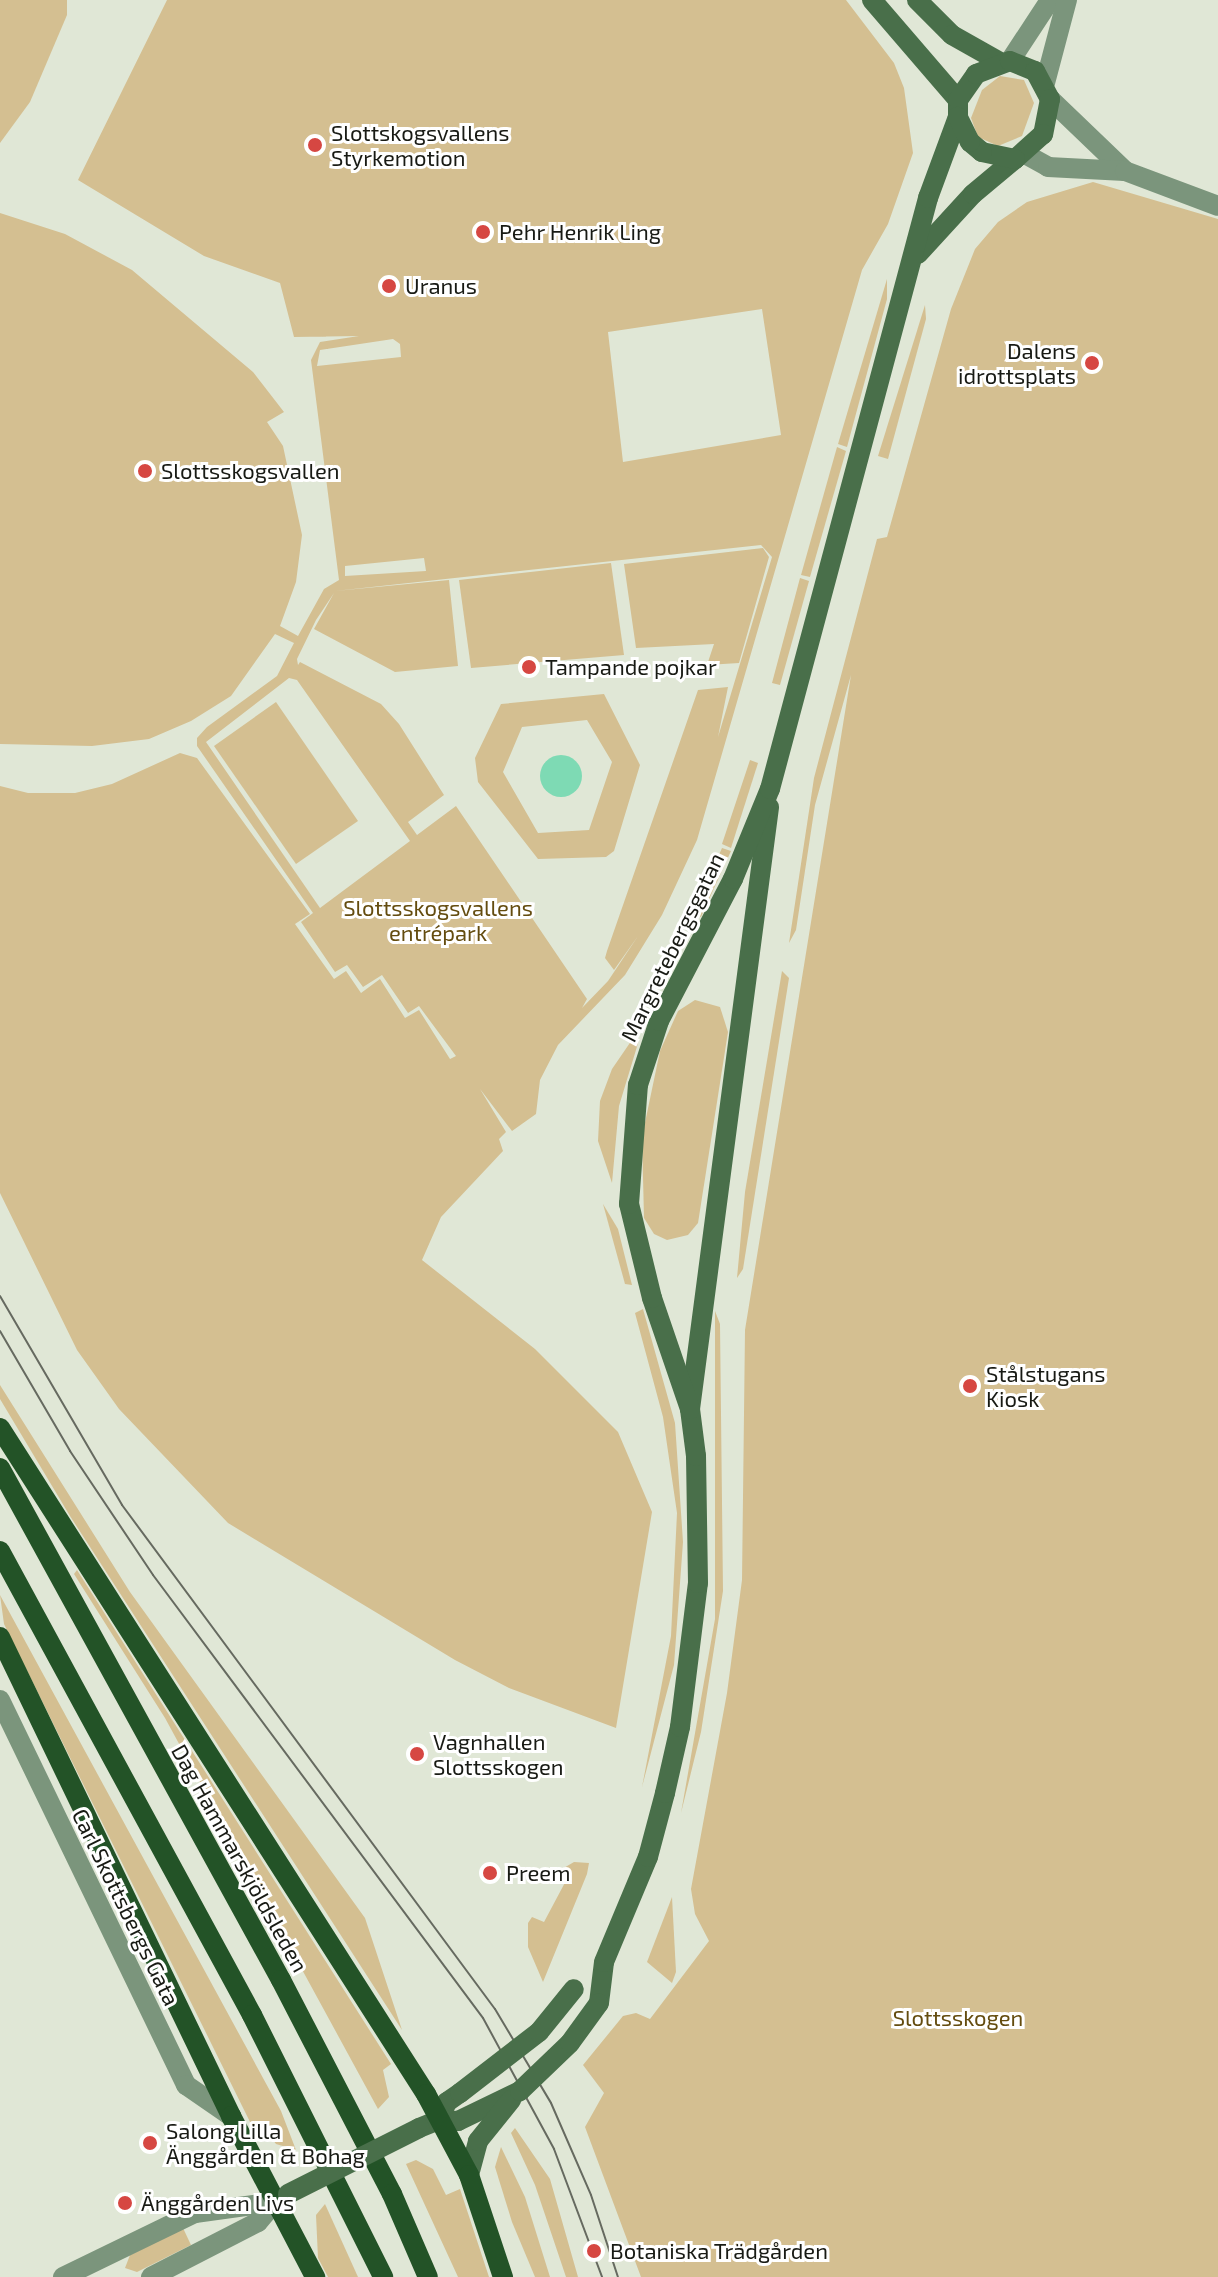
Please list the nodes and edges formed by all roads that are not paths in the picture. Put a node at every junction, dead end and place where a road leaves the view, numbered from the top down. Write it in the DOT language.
graph roads {
  1 [pos="872,0"];
  2 [pos="917,0"];
  3 [pos="1050,0"];
  4 [pos="1067,0"];
  5 [pos="1005,61"];
  6 [pos="1048,91"];
  7 [pos="958,109"];
  8 [pos="1020,157"];
  9 [pos="1125,171"];
  10 [pos="1218,206"];
  11 [pos="918,254"];
  12 [pos="770,789"];
  13 [pos="690,1409"];
  14 [pos="0,1428"];
  15 [pos="0,1468"];
  16 [pos="0,1551"];
  17 [pos="0,1637"];
  18 [pos="0,1700"];
  19 [pos="604,1962"];
  20 [pos="231,2116"];
  21 [pos="484,2116"];
  22 [pos="439,2120"];
  23 [pos="469,2175"];
  24 [pos="282,2198"];
  25 [pos="303,2254"];
  26 [pos="102,2257"];
  27 [pos="63,2277"];
  28 [pos="111,2277"];
  29 [pos="151,2277"];
  30 [pos="298,2277"];
  31 [pos="315,2277"];
  32 [pos="383,2277"];
  33 [pos="428,2277"];
  34 [pos="503,2277"];
  1 -- 7 [label="main road"];
  2 -- 5 [label="main road"];
  3 -- 5 [label="street, Margretebergsgatan"];
  4 -- 6 [label="street, Margretebergsgatan"];
  5 -- 6 [label="main road"];
  5 -- 7 [label="main road, Margretebergsgatan"];
  6 -- 8 [label="main road, Margretebergsgatan"];
  6 -- 9 [label="street"];
  7 -- 8 [label="main road"];
  7 -- 11 [label="main road, Margretebergsgatan"];
  8 -- 9 [label="street"];
  8 -- 11 [label="main road, Margretebergsgatan"];
  9 -- 10 [label="street"];
  11 -- 12 [label="main road, Margretebergsgatan"];
  12 -- 13 [label="main road, Margretebergsgatan"];
  12 -- 13 [label="main road, Margretebergsgatan"];
  13 -- 19 [label="main road, Margretebergsgatan"];
  14 -- 22 [label="main road"];
  15 -- 33 [label="main road, Dag Hammarskjöldsleden"];
  16 -- 32 [label="main road"];
  17 -- 20 [label="main road"];
  18 -- 20 [label="street, Carl Skottsbergs Gata"];
  19 -- 21 [label="main road, Margretebergsgatan, bridge"];
  19 -- 22 [label="main road, Margretebergsgatan, bridge"];
  20 -- 24 [label="main road"];
  21 -- 22 [label="main road"];
  21 -- 23 [label="main road"];
  22 -- 23 [label="main road"];
  22 -- 24 [label="main road, bridge"];
  23 -- 34 [label="main road"];
  24 -- 25 [label="main road"];
  24 -- 26 [label="street"];
  24 -- 29 [label="street"];
  25 -- 30 [label="street"];
  25 -- 31 [label="main road"];
  26 -- 27 [label="street"];
  26 -- 28 [label="street"];
}
